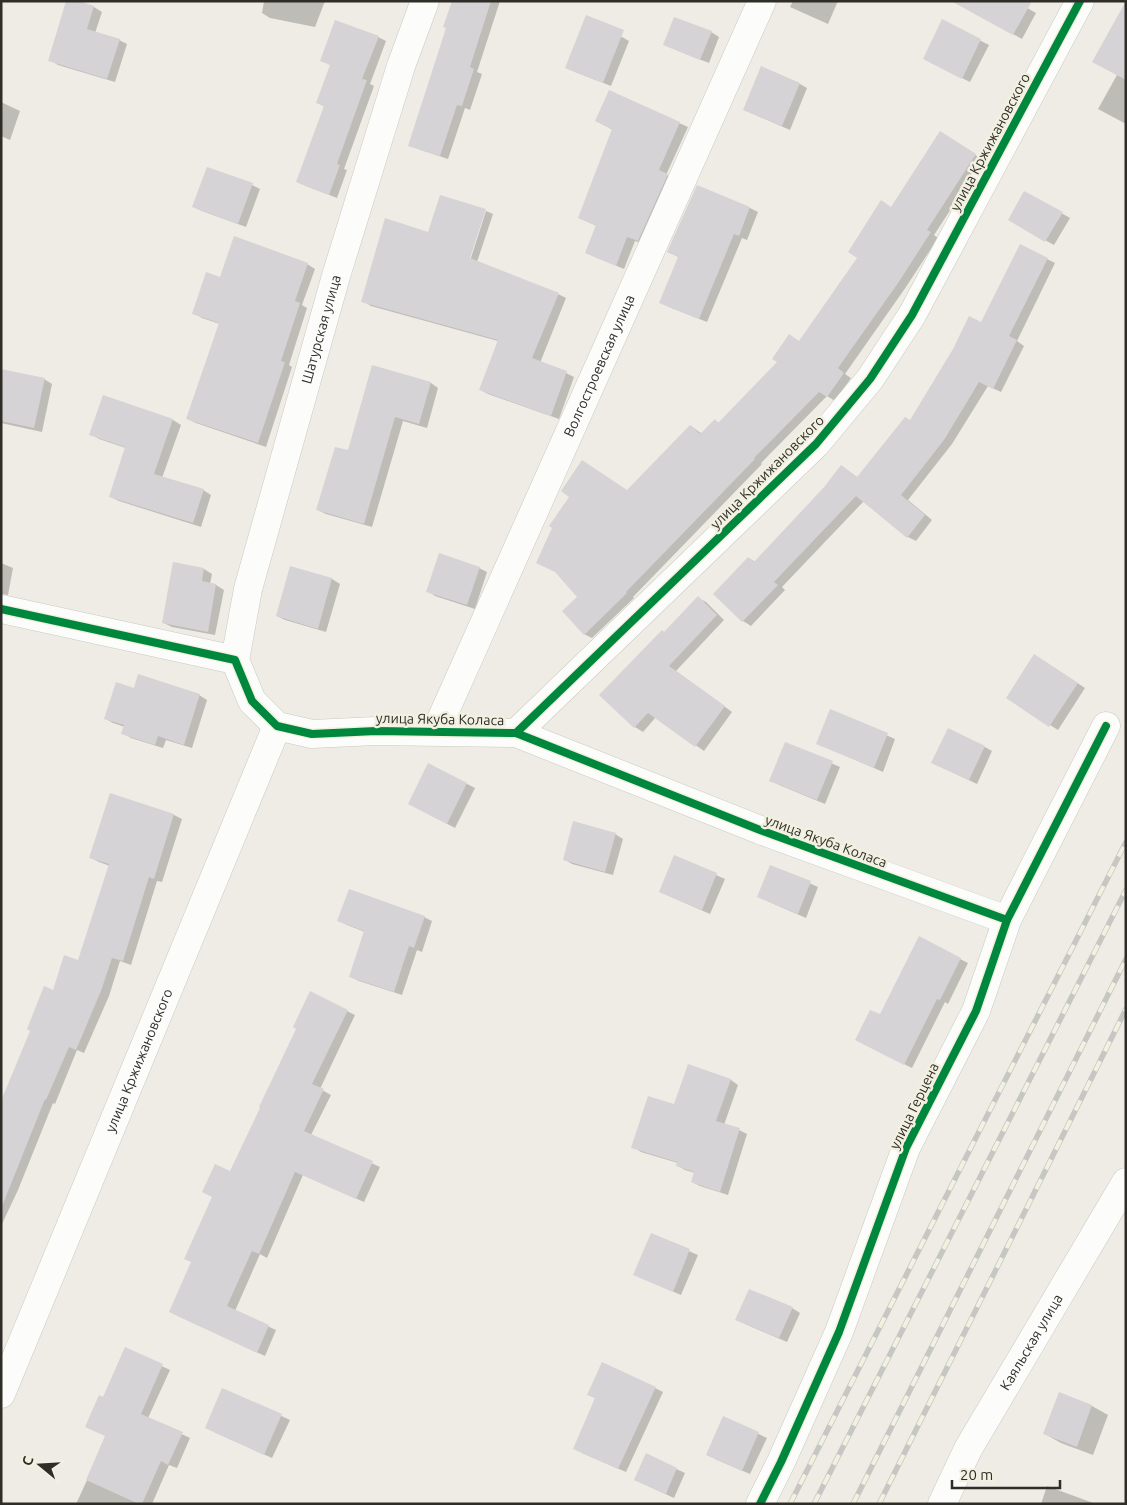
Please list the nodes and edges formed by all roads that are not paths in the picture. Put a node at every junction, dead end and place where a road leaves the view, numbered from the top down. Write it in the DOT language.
graph roads {
  1 [pos="424,1"];
  2 [pos="762,1"];
  3 [pos="1080,1"];
  4 [pos="1,609"];
  5 [pos="235,660"];
  6 [pos="277,726"];
  7 [pos="1106,726"];
  8 [pos="436,731"];
  9 [pos="516,733"];
  10 [pos="1007,920"];
  11 [pos="1126,1182"];
  12 [pos="1,1394"];
  13 [pos="760,1504"];
  14 [pos="942,1504"];
  1 -- 5 [label="street, Шатурская улица"];
  2 -- 8 [label="street, Волгостроевская улица"];
  3 -- 9 [label="street, улица Кржижановского"];
  4 -- 5 [label="street"];
  5 -- 6 [label="street"];
  6 -- 8 [label="street, улица Якуба Коласа"];
  6 -- 12 [label="street, улица Кржижановского"];
  7 -- 10 [label="street, улица Герцена"];
  8 -- 9 [label="street, улица Якуба Коласа"];
  9 -- 10 [label="street, улица Якуба Коласа"];
  10 -- 13 [label="street, улица Герцена"];
  11 -- 14 [label="street, Каяльская улица"];
}
